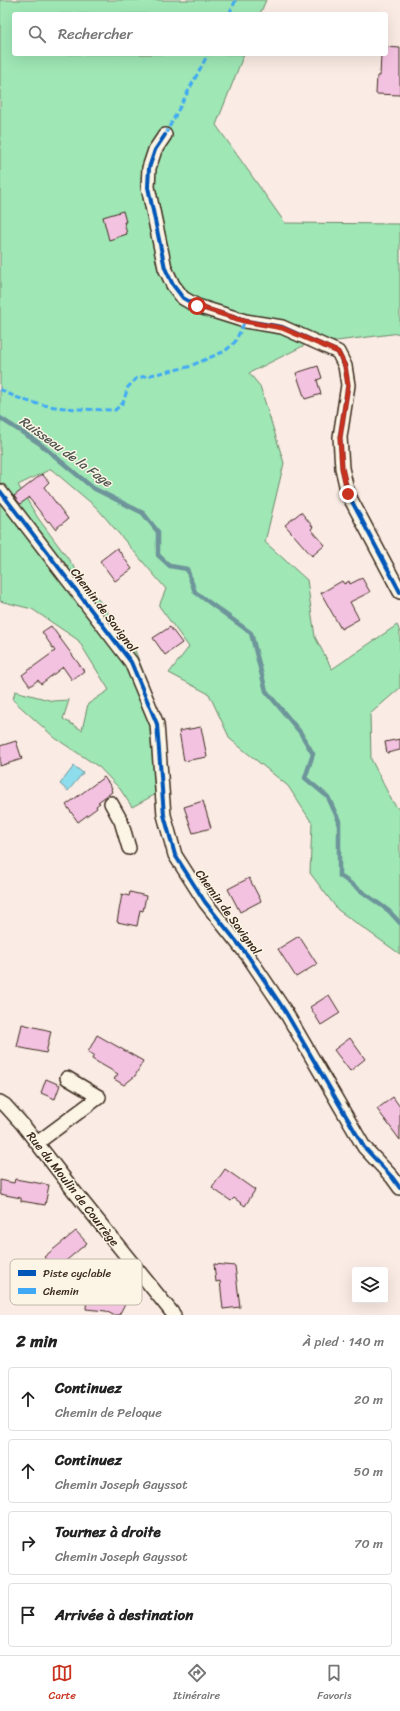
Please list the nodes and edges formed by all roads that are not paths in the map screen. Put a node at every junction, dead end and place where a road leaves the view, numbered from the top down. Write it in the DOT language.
graph roads {
  1 [pos="165,135"];
  2 [pos="0,491"];
  3 [pos="400,592"];
  4 [pos="111,803"];
  5 [pos="129,848"];
  6 [pos="67,1078"];
  7 [pos="0,1102"];
  8 [pos="37,1144"];
  9 [pos="400,1188"];
  10 [pos="128,1259"];
  11 [pos="142,1276"];
  12 [pos="174,1315"];
  1 -- 3 [label="street"];
  2 -- 9 [label="street, Chemin de Savignol"];
  4 -- 5 [label="street"];
  6 -- 8 [label="street"];
  7 -- 8 [label="street, Rue du Moulin de Courrège"];
  8 -- 10 [label="street, Rue du Moulin de Courrège"];
  11 -- 12 [label="street, Rue du Moulin de Courrège"];
}
